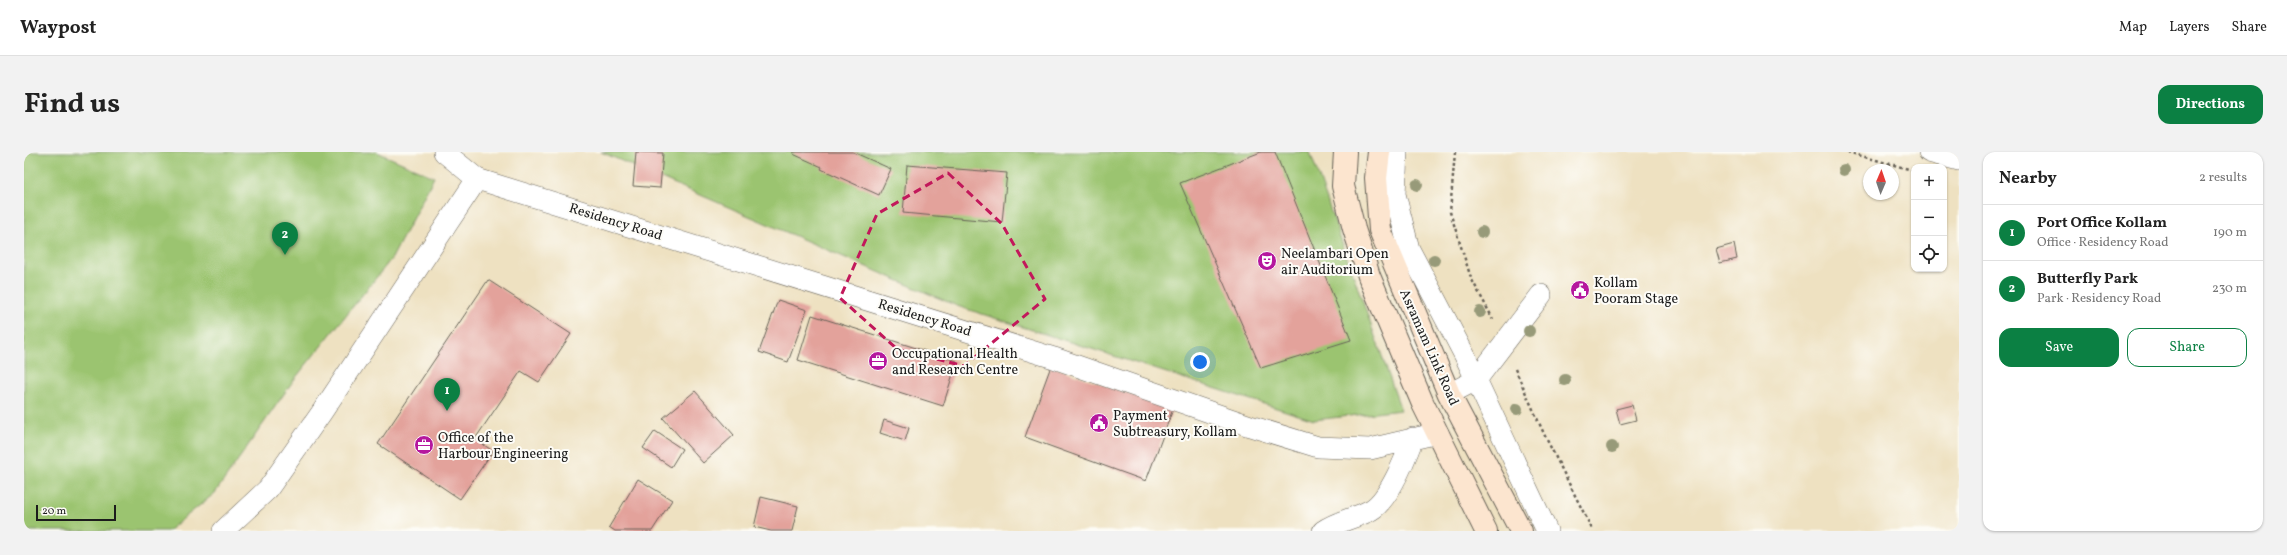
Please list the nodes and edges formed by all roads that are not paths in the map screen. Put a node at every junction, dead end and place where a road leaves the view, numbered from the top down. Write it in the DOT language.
graph roads {
  1 [pos="444,152"];
  2 [pos="1345,152"];
  3 [pos="1379,152"];
  4 [pos="1397,152"];
  5 [pos="1928,152"];
  6 [pos="1959,160"];
  7 [pos="477,179"];
  8 [pos="1541,294"];
  9 [pos="1476,380"];
  10 [pos="1449,394"];
  11 [pos="1438,433"];
  12 [pos="1413,438"];
  13 [pos="223,531"];
  14 [pos="1323,531"];
  15 [pos="1486,531"];
  16 [pos="1521,531"];
  17 [pos="1547,531"];
  1 -- 7 [label="street, Residency Road"];
  2 -- 11 [label="main road, Asramam Link Road"];
  3 -- 10 [label="main road, Asramam Link Road"];
  4 -- 9 [label="street"];
  5 -- 6 [label="street"];
  7 -- 12 [label="street, Residency Road"];
  7 -- 13 [label="street"];
  8 -- 9 [label="street"];
  9 -- 10 [label="street"];
  9 -- 17 [label="street"];
  10 -- 16 [label="main road, Asramam Link Road"];
  11 -- 12 [label="street, Residency Road"];
  11 -- 15 [label="main road, Asramam Link Road"];
  12 -- 14 [label="street"];
}
